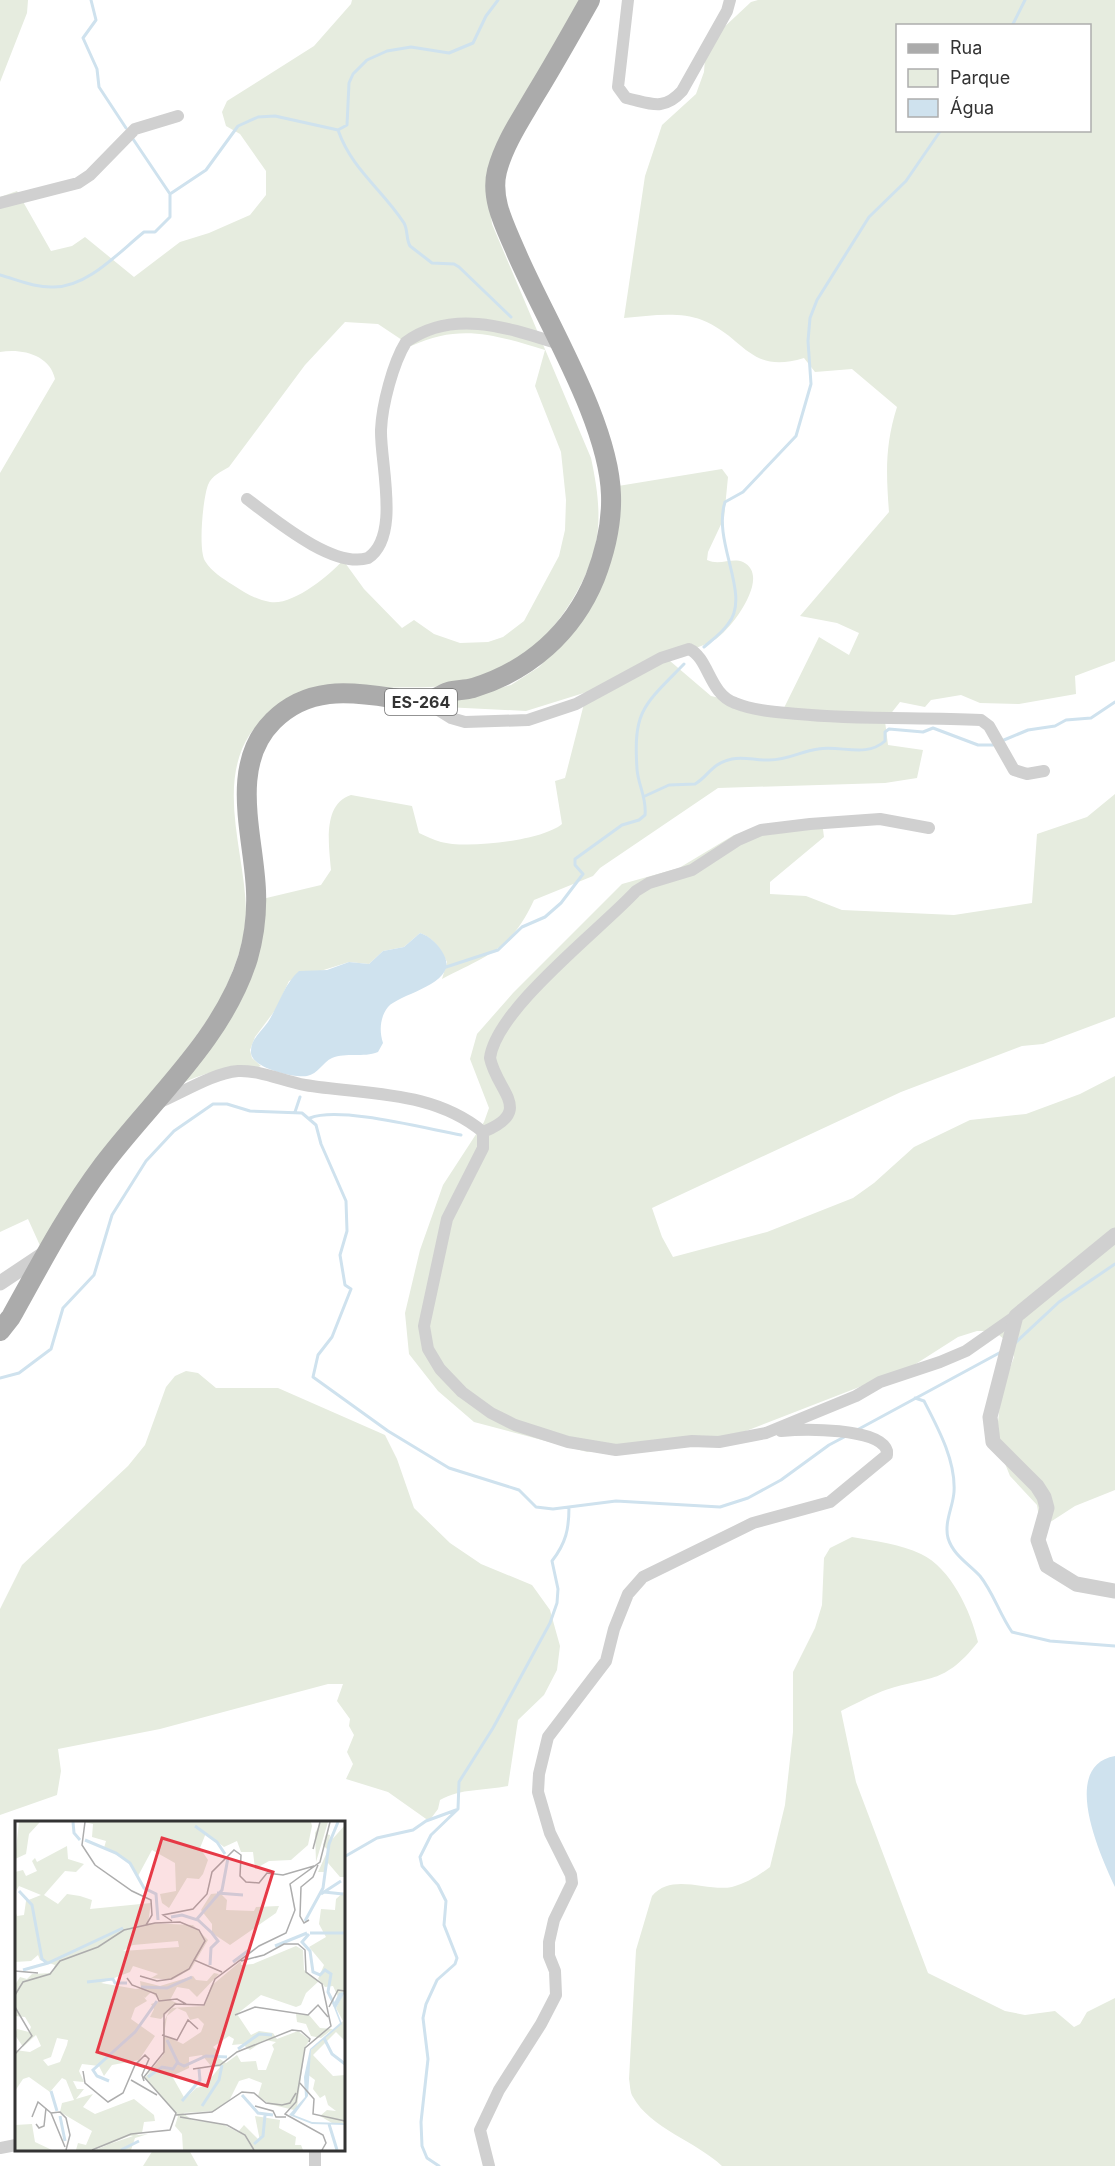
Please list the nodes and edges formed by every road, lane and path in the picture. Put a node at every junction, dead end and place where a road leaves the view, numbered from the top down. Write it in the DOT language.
graph roads {
  1 [pos="590,0"];
  2 [pos="628,0"];
  3 [pos="730,0"];
  4 [pos="178,116"];
  5 [pos="0,203"];
  6 [pos="559,344"];
  7 [pos="247,499"];
  8 [pos="427,703"];
  9 [pos="1044,771"];
  10 [pos="929,828"];
  11 [pos="154,1105"];
  12 [pos="483,1132"];
  13 [pos="1115,1235"];
  14 [pos="47,1251"];
  15 [pos="0,1283"];
  16 [pos="1016,1316"];
  17 [pos="4,1319"];
  18 [pos="766,1433"];
  19 [pos="1115,1591"];
  20 [pos="15,2145"];
  21 [pos="0,2148"];
  22 [pos="489,2166"];
  1 -- 6 [label="main road, ES-264"];
  2 -- 3 [label="street"];
  4 -- 5 [label="street"];
  6 -- 7 [label="street"];
  6 -- 8 [label="main road, ES-264"];
  8 -- 9 [label="street"];
  8 -- 11 [label="main road, ES-264"];
  10 -- 12 [label="street"];
  11 -- 12 [label="street"];
  11 -- 14 [label="main road, ES-264"];
  12 -- 18 [label="street"];
  13 -- 16 [label="street"];
  14 -- 15 [label="street"];
  14 -- 17 [label="main road, ES-264"];
  16 -- 18 [label="street"];
  16 -- 19 [label="street"];
  18 -- 22 [label="street"];
  20 -- 21 [label="street"];
}
